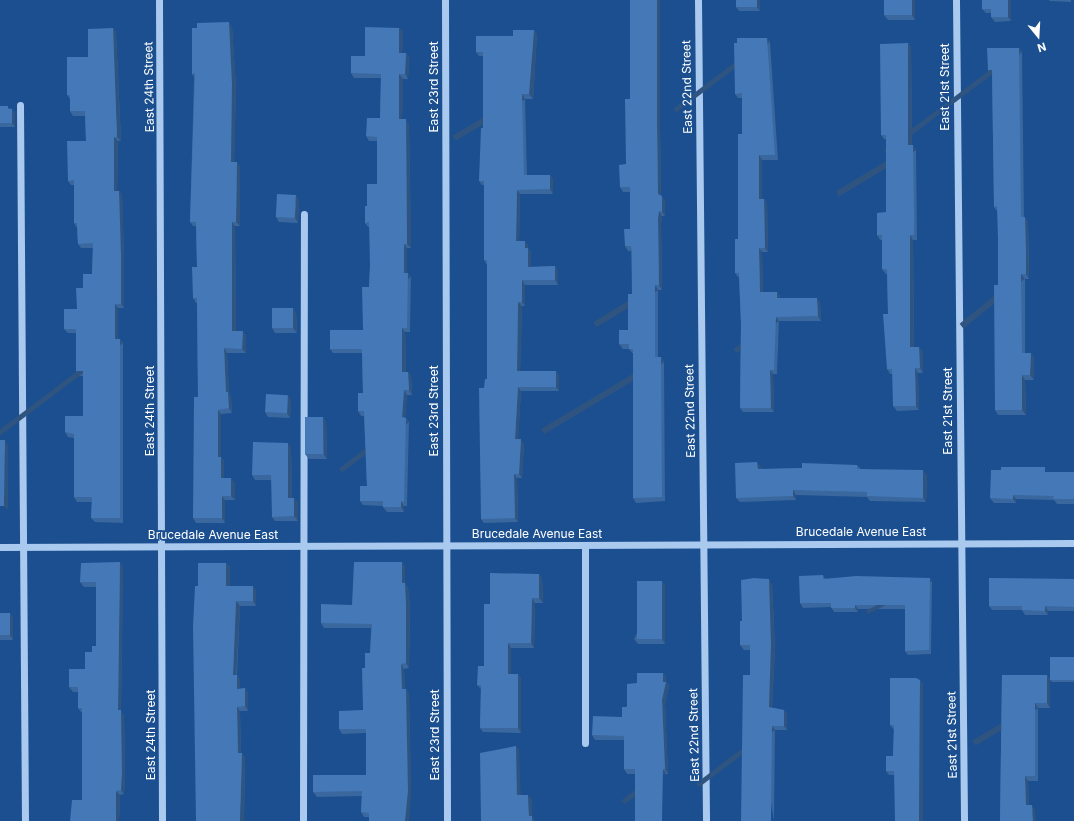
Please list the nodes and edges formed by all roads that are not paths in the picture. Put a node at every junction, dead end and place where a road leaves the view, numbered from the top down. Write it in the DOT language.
graph roads {
  1 [pos="159,0"];
  2 [pos="445,0"];
  3 [pos="698,0"];
  4 [pos="956,0"];
  5 [pos="20,105"];
  6 [pos="304,214"];
  7 [pos="960,542"];
  8 [pos="1074,543"];
  9 [pos="703,544"];
  10 [pos="303,545"];
  11 [pos="585,545"];
  12 [pos="161,546"];
  13 [pos="445,546"];
  14 [pos="0,547"];
  15 [pos="23,547"];
  16 [pos="585,743"];
  17 [pos="25,821"];
  18 [pos="162,821"];
  19 [pos="303,821"];
  20 [pos="447,821"];
  21 [pos="706,821"];
  22 [pos="964,821"];
  1 -- 12 [label="street, East 24th Street"];
  2 -- 13 [label="street, East 23rd Street"];
  3 -- 9 [label="street, East 22nd Street"];
  4 -- 7 [label="street, East 21st Street"];
  5 -- 15 [label="street"];
  6 -- 10 [label="street"];
  7 -- 8 [label="street, Brucedale Avenue East"];
  7 -- 9 [label="street, Brucedale Avenue East"];
  7 -- 22 [label="street, East 21st Street"];
  9 -- 11 [label="street, Brucedale Avenue East"];
  9 -- 21 [label="street, East 22nd Street"];
  10 -- 12 [label="street, Brucedale Avenue East"];
  10 -- 13 [label="street, Brucedale Avenue East"];
  10 -- 19 [label="street"];
  11 -- 13 [label="street, Brucedale Avenue East"];
  11 -- 16 [label="street"];
  12 -- 15 [label="street, Brucedale Avenue East"];
  12 -- 18 [label="street, East 24th Street"];
  13 -- 20 [label="street, East 23rd Street"];
  14 -- 15 [label="street, Brucedale Avenue East"];
  15 -- 17 [label="street"];
}
